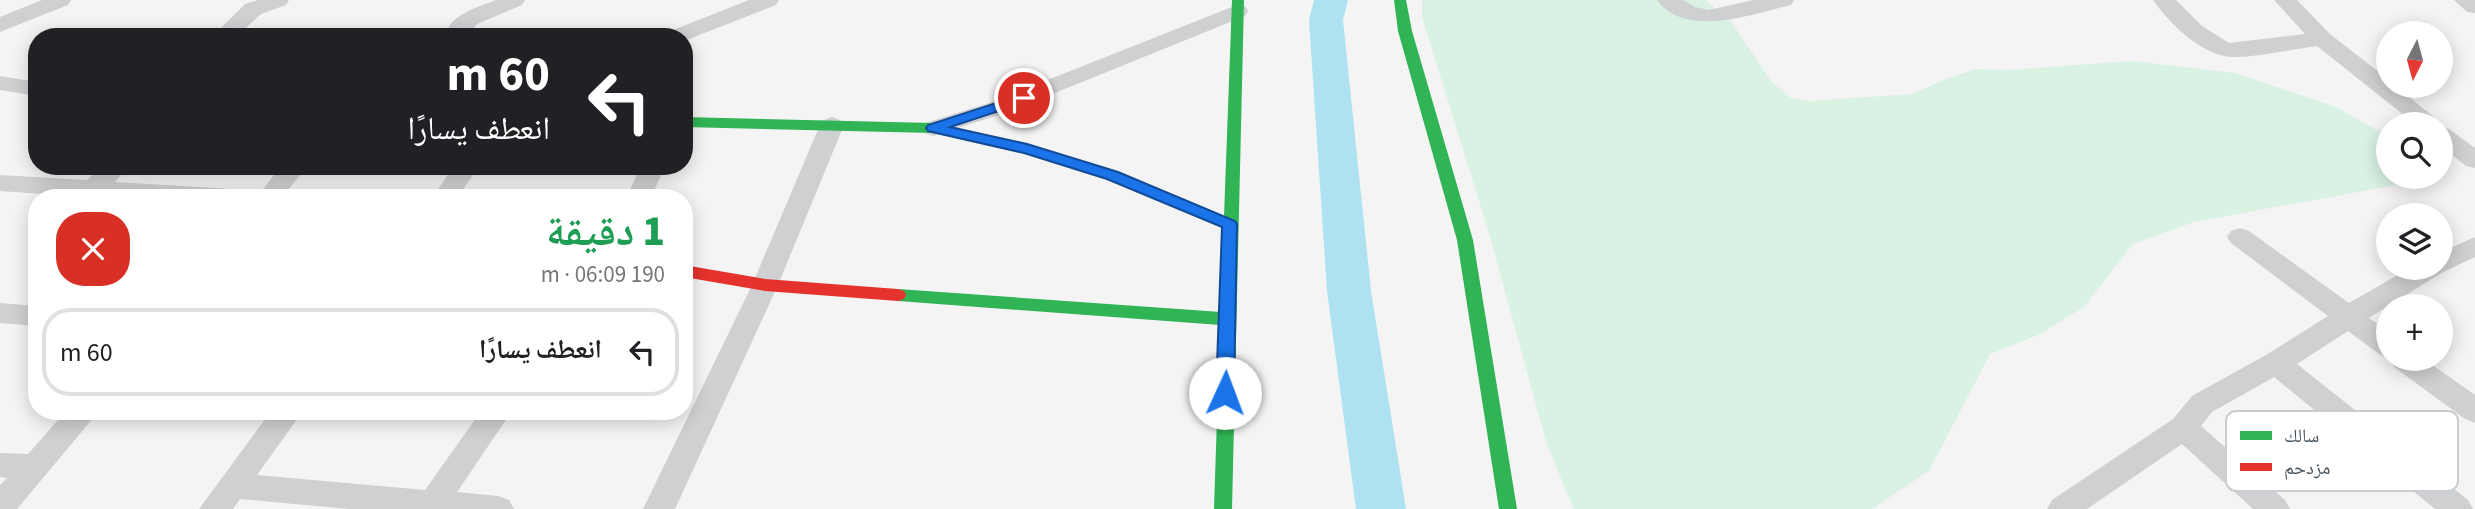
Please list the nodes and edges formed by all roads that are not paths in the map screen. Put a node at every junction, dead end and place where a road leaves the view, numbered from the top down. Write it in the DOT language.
graph roads {
  1 [pos="60,0"];
  2 [pos="278,0"];
  3 [pos="514,0"];
  4 [pos="768,0"];
  5 [pos="1400,0"];
  6 [pos="1668,0"];
  7 [pos="1783,0"];
  8 [pos="2164,0"];
  9 [pos="2285,0"];
  10 [pos="2465,0"];
  11 [pos="1237,6"];
  12 [pos="2475,7"];
  13 [pos="0,25"];
  14 [pos="233,28"];
  15 [pos="460,28"];
  16 [pos="693,30"];
  17 [pos="2322,39"];
  18 [pos="0,83"];
  19 [pos="28,88"];
  20 [pos="2415,112"];
  21 [pos="693,122"];
  22 [pos="832,125"];
  23 [pos="933,128"];
  24 [pos="2453,143"];
  25 [pos="2475,160"];
  26 [pos="108,175"];
  27 [pos="287,175"];
  28 [pos="0,183"];
  29 [pos="93,189"];
  30 [pos="276,189"];
  31 [pos="1230,224"];
  32 [pos="2240,237"];
  33 [pos="2453,260"];
  34 [pos="2475,272"];
  35 [pos="693,273"];
  36 [pos="2412,280"];
  37 [pos="765,285"];
  38 [pos="0,313"];
  39 [pos="28,315"];
  40 [pos="2348,317"];
  41 [pos="1227,319"];
  42 [pos="2376,337"];
  43 [pos="2276,363"];
  44 [pos="2420,371"];
  45 [pos="2336,411"];
  46 [pos="2475,411"];
  47 [pos="76,420"];
  48 [pos="281,420"];
  49 [pos="491,420"];
  50 [pos="2183,426"];
  51 [pos="2226,465"];
  52 [pos="0,466"];
  53 [pos="34,467"];
  54 [pos="2254,491"];
  55 [pos="2435,491"];
  56 [pos="224,498"];
  57 [pos="433,503"];
  58 [pos="0,507"];
  59 [pos="498,509"];
  60 [pos="659,509"];
  61 [pos="1223,509"];
  62 [pos="1508,509"];
  63 [pos="2063,509"];
  64 [pos="2274,509"];
  65 [pos="2457,509"];
  1 -- 13 [label="street"];
  2 -- 14 [label="street"];
  3 -- 15 [label="street"];
  4 -- 16 [label="street"];
  5 -- 62 [label="street"];
  6 -- 7 [label="street"];
  8 -- 17 [label="street"];
  9 -- 17 [label="street"];
  10 -- 12 [label="street"];
  11 -- 23 [label="street"];
  11 -- 31 [label="street"];
  17 -- 20 [label="street"];
  18 -- 19 [label="street"];
  21 -- 22 [label="street"];
  22 -- 23 [label="street"];
  22 -- 37 [label="street"];
  23 -- 31 [label="street"];
  24 -- 25 [label="street"];
  26 -- 29 [label="street"];
  27 -- 30 [label="street"];
  28 -- 29 [label="street"];
  31 -- 41 [label="street"];
  32 -- 40 [label="street"];
  33 -- 34 [label="street"];
  35 -- 37 [label="street"];
  36 -- 40 [label="street"];
  37 -- 41 [label="street"];
  37 -- 60 [label="street"];
  38 -- 39 [label="street"];
  40 -- 42 [label="street"];
  40 -- 43 [label="street"];
  41 -- 61 [label="street"];
  43 -- 45 [label="street"];
  43 -- 50 [label="street"];
  44 -- 46 [label="street"];
  47 -- 53 [label="street"];
  48 -- 56 [label="street"];
  49 -- 57 [label="street"];
  50 -- 51 [label="street"];
  50 -- 63 [label="street"];
  52 -- 53 [label="street"];
  53 -- 58 [label="street"];
  54 -- 64 [label="street"];
  55 -- 65 [label="street"];
  56 -- 57 [label="street"];
  57 -- 59 [label="street"];
}
